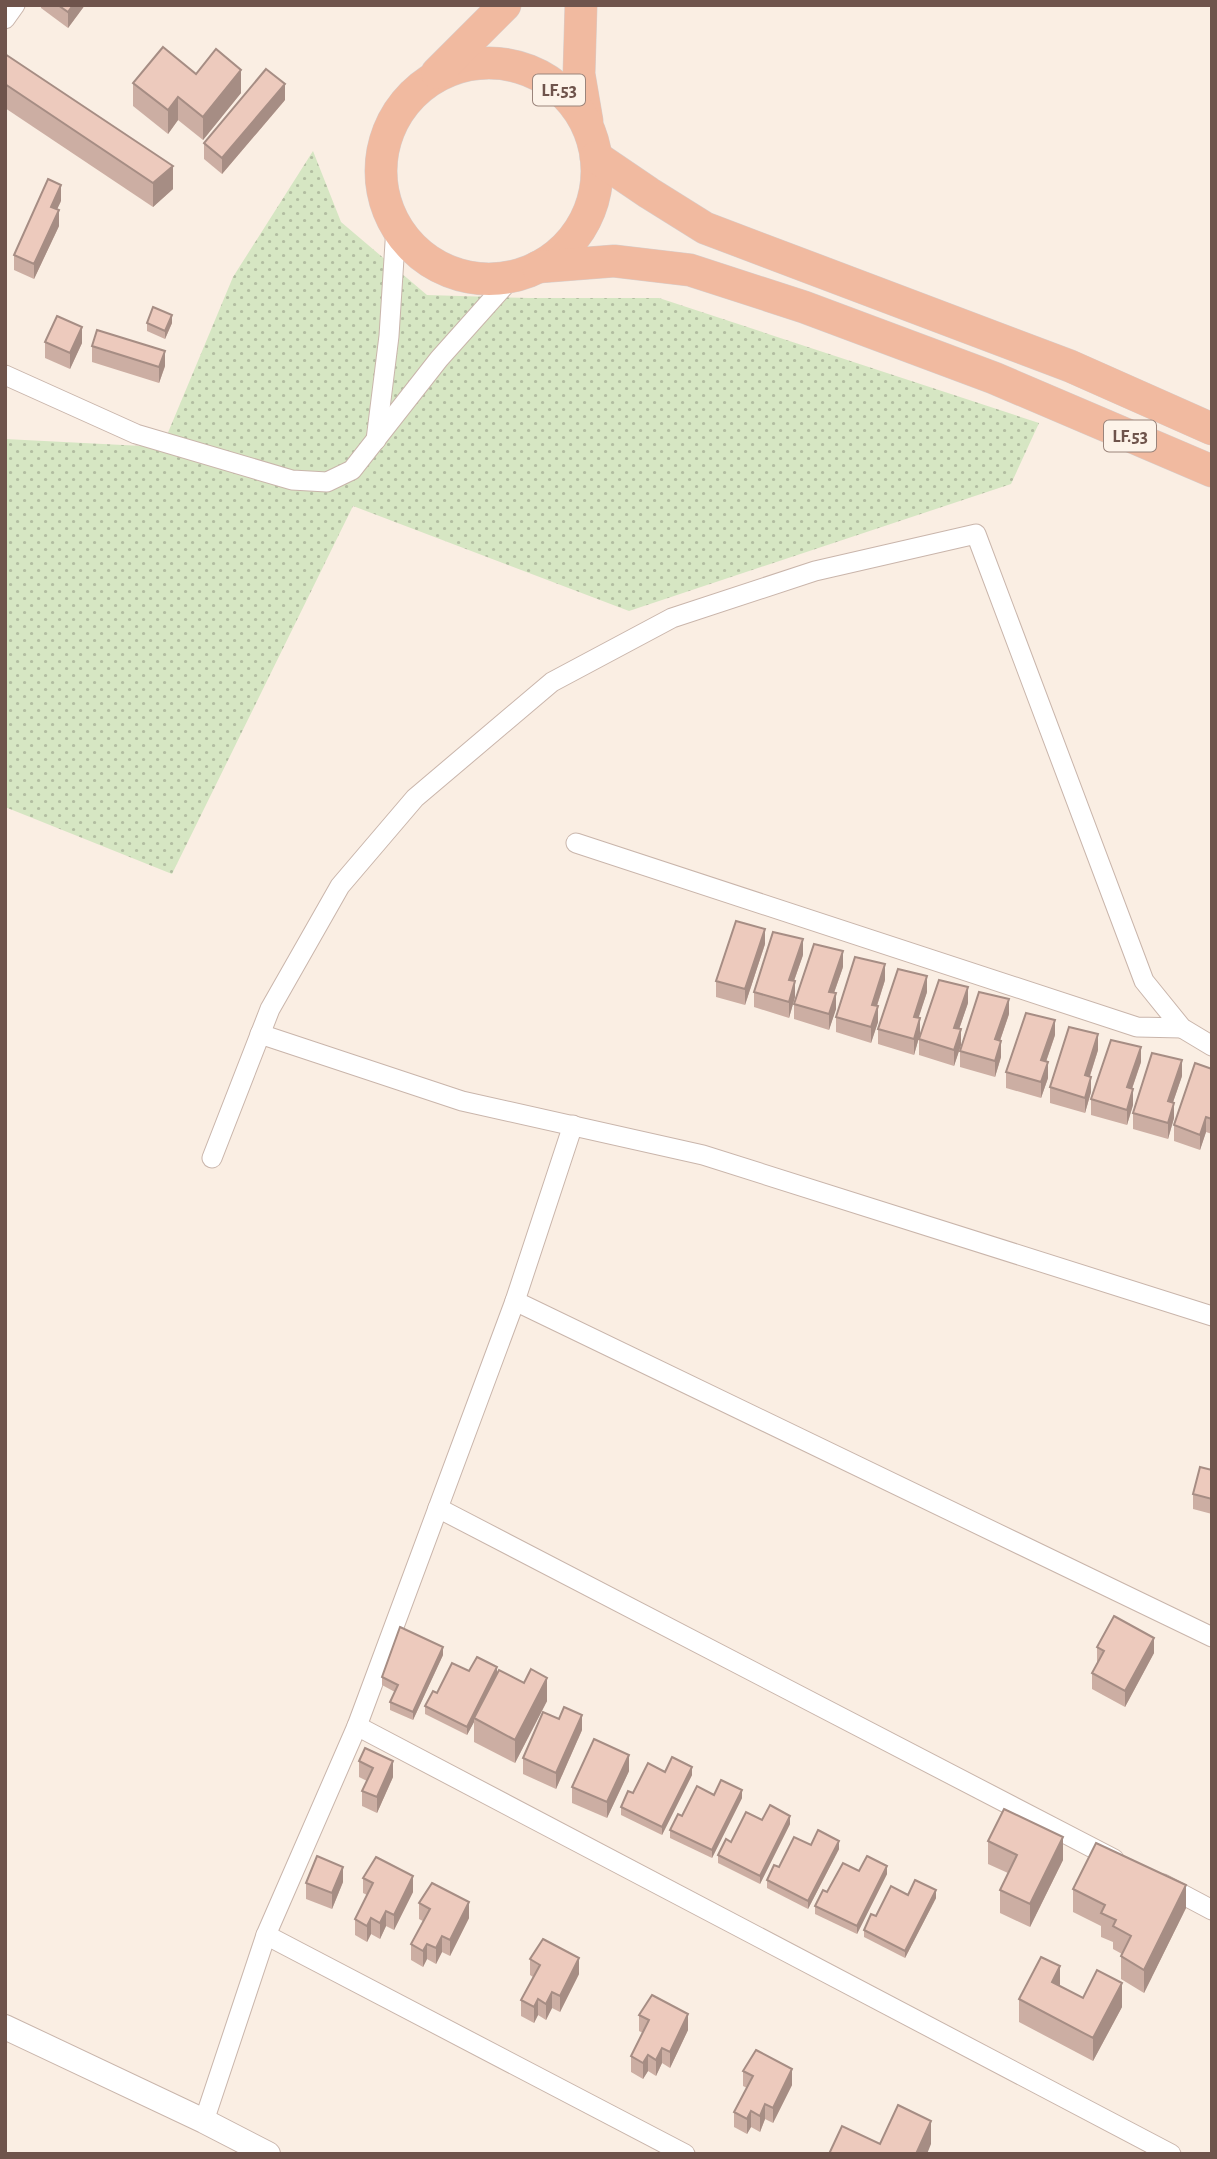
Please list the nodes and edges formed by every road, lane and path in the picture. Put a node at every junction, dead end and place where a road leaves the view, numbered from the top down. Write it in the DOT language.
graph roads {
  1 [pos="15,5"];
  2 [pos="505,5"];
  3 [pos="581,5"];
  4 [pos="5,19"];
  5 [pos="432,79"];
  6 [pos="593,143"];
  7 [pos="396,227"];
  8 [pos="525,272"];
  9 [pos="5,375"];
  10 [pos="1212,429"];
  11 [pos="376,441"];
  12 [pos="1212,471"];
  13 [pos="576,843"];
  14 [pos="1182,1028"];
  15 [pos="260,1034"];
  16 [pos="1212,1046"];
  17 [pos="573,1125"];
  18 [pos="212,1158"];
  19 [pos="515,1301"];
  20 [pos="1212,1315"];
  21 [pos="438,1508"];
  22 [pos="1212,1637"];
  23 [pos="357,1726"];
  24 [pos="1126,1865"];
  25 [pos="1150,1878"];
  26 [pos="1212,1910"];
  27 [pos="267,1935"];
  28 [pos="5,2027"];
  29 [pos="204,2121"];
  30 [pos="268,2154"];
  31 [pos="685,2154"];
  32 [pos="1171,2154"];
  1 -- 4 [label="street"];
  2 -- 5 [label="highway, LF.53"];
  3 -- 6 [label="highway, LF.53"];
  5 -- 6 [label="highway, LF.53"];
  5 -- 7 [label="highway, LF.53"];
  6 -- 8 [label="highway, LF.53"];
  6 -- 10 [label="highway, LF.53"];
  7 -- 8 [label="highway, LF.53"];
  7 -- 11 [label="street"];
  8 -- 11 [label="street"];
  8 -- 12 [label="highway, LF.53"];
  9 -- 11 [label="street"];
  13 -- 14 [label="street"];
  14 -- 15 [label="street"];
  14 -- 16 [label="street"];
  15 -- 17 [label="street"];
  15 -- 18 [label="street"];
  17 -- 19 [label="street"];
  17 -- 20 [label="street"];
  19 -- 21 [label="street"];
  19 -- 22 [label="street"];
  21 -- 23 [label="street"];
  21 -- 24 [label="street"];
  23 -- 27 [label="street"];
  23 -- 32 [label="street"];
  25 -- 26 [label="street"];
  27 -- 29 [label="street"];
  27 -- 31 [label="street"];
  28 -- 29 [label="street"];
  29 -- 30 [label="street"];
}
